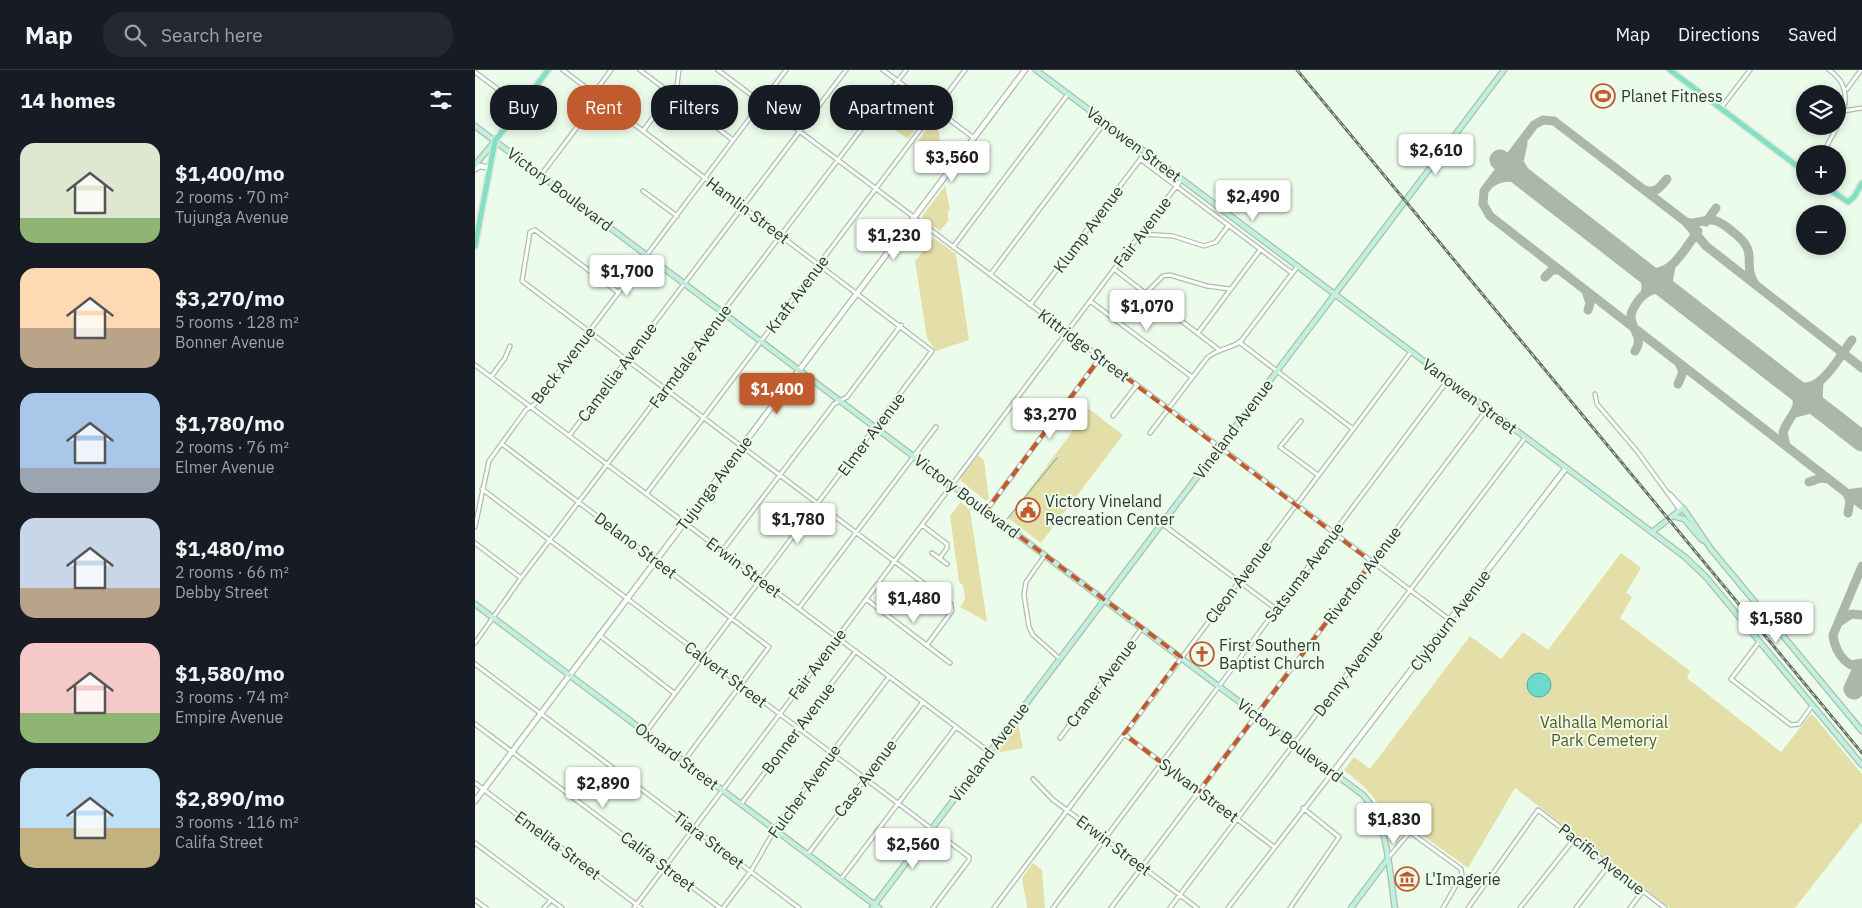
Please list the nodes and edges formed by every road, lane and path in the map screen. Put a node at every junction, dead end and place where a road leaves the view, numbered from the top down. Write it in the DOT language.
graph roads {
  1 [pos="548,70"];
  2 [pos="563,70"];
  3 [pos="611,70"];
  4 [pos="640,70"];
  5 [pos="679,70"];
  6 [pos="719,70"];
  7 [pos="786,70"];
  8 [pos="846,70"];
  9 [pos="883,70"];
  10 [pos="906,70"];
  11 [pos="965,70"];
  12 [pos="1025,70"];
  13 [pos="1036,70"];
  14 [pos="1504,70"];
  15 [pos="1670,70"];
  16 [pos="1750,70"];
  17 [pos="1829,70"];
  18 [pos="1861,70"];
  19 [pos="475,72"];
  20 [pos="725,72"];
  21 [pos="897,81"];
  22 [pos="493,85"];
  23 [pos="537,85"];
  24 [pos="583,85"];
  25 [pos="599,85"];
  26 [pos="659,85"];
  27 [pos="676,85"];
  28 [pos="775,85"];
  29 [pos="902,85"];
  30 [pos="1844,85"];
  31 [pos="953,86"];
  32 [pos="1846,89"];
  33 [pos="748,92"];
  34 [pos="1068,94"];
  35 [pos="1721,108"];
  36 [pos="1862,108"];
  37 [pos="1847,111"];
  38 [pos="651,120"];
  39 [pos="748,120"];
  40 [pos="953,122"];
  41 [pos="1105,122"];
  42 [pos="475,126"];
  43 [pos="503,130"];
  44 [pos="575,130"];
  45 [pos="720,130"];
  46 [pos="797,130"];
  47 [pos="920,130"];
  48 [pos="643,131"];
  49 [pos="800,132"];
  50 [pos="974,138"];
  51 [pos="733,140"];
  52 [pos="495,141"];
  53 [pos="1827,145"];
  54 [pos="1145,153"];
  55 [pos="838,160"];
  56 [pos="1140,160"];
  57 [pos="1796,165"];
  58 [pos="475,167"];
  59 [pos="490,168"];
  60 [pos="541,175"];
  61 [pos="705,178"];
  62 [pos="1181,180"];
  63 [pos="1862,183"];
  64 [pos="1176,187"];
  65 [pos="876,189"];
  66 [pos="643,191"];
  67 [pos="1838,195"];
  68 [pos="743,207"];
  69 [pos="677,216"];
  70 [pos="914,218"];
  71 [pos="1229,226"];
  72 [pos="1141,234"];
  73 [pos="781,235"];
  74 [pos="475,245"];
  75 [pos="953,247"];
  76 [pos="1260,250"];
  77 [pos="647,255"];
  78 [pos="820,264"];
  79 [pos="1297,267"];
  80 [pos="1114,269"];
  81 [pos="1292,274"];
  82 [pos="991,275"];
  83 [pos="685,284"];
  84 [pos="1231,289"];
  85 [pos="858,292"];
  86 [pos="619,293"];
  87 [pos="1146,294"];
  88 [pos="1334,295"];
  89 [pos="1090,301"];
  90 [pos="1030,305"];
  91 [pos="723,312"];
  92 [pos="901,325"];
  93 [pos="589,332"];
  94 [pos="1067,332"];
  95 [pos="1198,333"];
  96 [pos="761,341"];
  97 [pos="1239,342"];
  98 [pos="510,346"];
  99 [pos="1218,349"];
  100 [pos="932,351"];
  101 [pos="1411,352"];
  102 [pos="1100,358"];
  103 [pos="627,360"];
  104 [pos="475,366"];
  105 [pos="799,370"];
  106 [pos="1277,371"];
  107 [pos="491,377"];
  108 [pos="1192,377"];
  109 [pos="1448,380"];
  110 [pos="1137,385"];
  111 [pos="665,389"];
  112 [pos="1595,394"];
  113 [pos="840,401"];
  114 [pos="531,407"];
  115 [pos="1168,409"];
  116 [pos="1487,409"];
  117 [pos="1113,416"];
  118 [pos="704,418"];
  119 [pos="1301,422"];
  120 [pos="936,426"];
  121 [pos="876,428"];
  122 [pos="1353,429"];
  123 [pos="1150,433"];
  124 [pos="569,436"];
  125 [pos="1525,438"];
  126 [pos="502,444"];
  127 [pos="742,446"];
  128 [pos="1219,447"];
  129 [pos="913,456"];
  130 [pos="608,465"];
  131 [pos="1565,468"];
  132 [pos="780,475"];
  133 [pos="1318,475"];
  134 [pos="951,485"];
  135 [pos="482,489"];
  136 [pos="647,494"];
  137 [pos="579,502"];
  138 [pos="818,504"];
  139 [pos="1296,505"];
  140 [pos="1682,509"];
  141 [pos="986,511"];
  142 [pos="1673,516"];
  143 [pos="685,522"];
  144 [pos="1161,523"];
  145 [pos="922,525"];
  146 [pos="475,527"];
  147 [pos="856,532"];
  148 [pos="1652,532"];
  149 [pos="1333,533"];
  150 [pos="550,540"];
  151 [pos="1702,540"];
  152 [pos="475,543"];
  153 [pos="1711,549"];
  154 [pos="722,551"];
  155 [pos="932,552"];
  156 [pos="1045,555"];
  157 [pos="940,558"];
  158 [pos="656,560"];
  159 [pos="895,561"];
  160 [pos="1372,562"];
  161 [pos="947,564"];
  162 [pos="521,578"];
  163 [pos="761,580"];
  164 [pos="1238,581"];
  165 [pos="1409,590"];
  166 [pos="627,598"];
  167 [pos="866,599"];
  168 [pos="1104,599"];
  169 [pos="475,604"];
  170 [pos="799,608"];
  171 [pos="1276,609"];
  172 [pos="493,617"];
  173 [pos="732,618"];
  174 [pos="1449,620"];
  175 [pos="1142,628"];
  176 [pos="599,635"];
  177 [pos="837,638"];
  178 [pos="1759,642"];
  179 [pos="475,643"];
  180 [pos="927,645"];
  181 [pos="856,652"];
  182 [pos="703,655"];
  183 [pos="1181,657"];
  184 [pos="1059,658"];
  185 [pos="951,663"];
  186 [pos="475,664"];
  187 [pos="570,674"];
  188 [pos="889,677"];
  189 [pos="741,684"];
  190 [pos="1218,686"];
  191 [pos="674,693"];
  192 [pos="923,702"];
  193 [pos="1812,706"];
  194 [pos="541,713"];
  195 [pos="780,714"];
  196 [pos="1257,714"];
  197 [pos="475,724"];
  198 [pos="956,727"];
  199 [pos="798,728"];
  200 [pos="1862,731"];
  201 [pos="646,732"];
  202 [pos="1124,734"];
  203 [pos="1059,738"];
  204 [pos="1294,743"];
  205 [pos="989,751"];
  206 [pos="512,752"];
  207 [pos="832,753"];
  208 [pos="684,761"];
  209 [pos="1161,762"];
  210 [pos="1862,765"];
  211 [pos="1333,772"];
  212 [pos="865,778"];
  213 [pos="1033,779"];
  214 [pos="475,783"];
  215 [pos="483,789"];
  216 [pos="723,790"];
  217 [pos="1199,791"];
  218 [pos="475,801"];
  219 [pos="899,803"];
  220 [pos="741,804"];
  221 [pos="1303,808"];
  222 [pos="1067,810"];
  223 [pos="1237,819"];
  224 [pos="694,828"];
  225 [pos="932,828"];
  226 [pos="775,829"];
  227 [pos="1105,838"];
  228 [pos="1575,838"];
  229 [pos="475,842"];
  230 [pos="1274,847"];
  231 [pos="808,854"];
  232 [pos="1387,860"];
  233 [pos="1609,865"];
  234 [pos="1142,866"];
  235 [pos="665,867"];
  236 [pos="751,871"];
  237 [pos="1378,872"];
  238 [pos="1390,876"];
  239 [pos="841,880"];
  240 [pos="1643,891"];
  241 [pos="1180,895"];
  242 [pos="475,900"];
  243 [pos="551,900"];
  244 [pos="999,901"];
  245 [pos="635,906"];
  246 [pos="875,907"];
  247 [pos="486,908"];
  248 [pos="545,908"];
  249 [pos="562,908"];
  250 [pos="641,908"];
  251 [pos="722,908"];
  252 [pos="799,908"];
  253 [pos="933,908"];
  254 [pos="994,908"];
  255 [pos="1000,908"];
  256 [pos="1053,908"];
  257 [pos="1111,908"];
  258 [pos="1170,908"];
  259 [pos="1197,908"];
  260 [pos="1228,908"];
  261 [pos="1290,908"];
  262 [pos="1351,908"];
  263 [pos="1395,908"];
  264 [pos="1443,908"];
  265 [pos="1468,908"];
  266 [pos="1520,908"];
  267 [pos="1575,908"];
  268 [pos="1630,908"];
  269 [pos="1665,908"];
  1 -- 23 [label="main road"];
  2 -- 24 [label="street, Hamlin Street"];
  3 -- 25 [label="street"];
  4 -- 26 [label="street"];
  5 -- 27 [label="street"];
  6 -- 20 [label="street, Kittridge Street"];
  7 -- 28 [label="street, Beck Avenue"];
  8 -- 49 [label="street, Camellia Avenue"];
  9 -- 21 [label="street"];
  10 -- 21 [label="street, Farmdale Avenue"];
  11 -- 31 [label="street, Kraft Avenue"];
  12 -- 50 [label="street, Tujunga Avenue"];
  13 -- 34 [label="main road, Vanowen Street"];
  14 -- 88 [label="main road, Vineland Avenue"];
  15 -- 35 [label="main road"];
  16 -- 35 [label="street"];
  17 -- 30 [label="street"];
  18 -- 32 [label="street"];
  19 -- 22 [label="street"];
  20 -- 33 [label="street, Kittridge Street"];
  21 -- 29 [label="street"];
  21 -- 55 [label="street, Farmdale Avenue"];
  32 -- 37 [label="street"];
  34 -- 41 [label="main road, Vanowen Street"];
  34 -- 75 [label="street"];
  35 -- 57 [label="main road"];
  36 -- 37 [label="street"];
  37 -- 53 [label="street"];
  38 -- 48 [label="street"];
  39 -- 51 [label="street, Beck Avenue"];
  40 -- 50 [label="street"];
  41 -- 54 [label="main road, Vanowen Street"];
  41 -- 82 [label="street"];
  42 -- 52 [label="main road, Victory Boulevard"];
  43 -- 52 [label="main road"];
  44 -- 60 [label="street"];
  45 -- 51 [label="street"];
  46 -- 49 [label="street, Kittridge Street"];
  47 -- 65 [label="street, Kraft Avenue"];
  48 -- 61 [label="street, Hamlin Street"];
  49 -- 55 [label="street, Kittridge Street"];
  49 -- 68 [label="street, Camellia Avenue"];
  50 -- 70 [label="street, Tujunga Avenue"];
  51 -- 61 [label="street, Beck Avenue"];
  52 -- 58 [label="main road"];
  52 -- 59 [label="main road"];
  52 -- 60 [label="main road, Victory Boulevard"];
  54 -- 56 [label="street, Klump Avenue"];
  54 -- 62 [label="main road, Vanowen Street"];
  55 -- 65 [label="street, Kittridge Street"];
  55 -- 73 [label="street, Farmdale Avenue"];
  56 -- 64 [label="street, Vanowen Street"];
  56 -- 90 [label="street, Klump Avenue"];
  58 -- 59 [label="street"];
  59 -- 74 [label="main road"];
  60 -- 77 [label="main road, Victory Boulevard"];
  61 -- 68 [label="street, Hamlin Street"];
  61 -- 69 [label="street, Beck Avenue"];
  62 -- 64 [label="street, Fair Avenue"];
  62 -- 79 [label="main road, Vanowen Street"];
  63 -- 67 [label="main road"];
  64 -- 71 [label="street, Vanowen Street"];
  64 -- 72 [label="street, Fair Avenue"];
  65 -- 70 [label="street, Kittridge Street"];
  65 -- 78 [label="street, Kraft Avenue"];
  66 -- 69 [label="street"];
  68 -- 73 [label="street, Hamlin Street"];
  68 -- 83 [label="street, Camellia Avenue"];
  69 -- 77 [label="street, Beck Avenue"];
  70 -- 75 [label="street, Kittridge Street"];
  70 -- 85 [label="street, Tujunga Avenue"];
  71 -- 72 [label="street"];
  71 -- 76 [label="street, Vanowen Street"];
  72 -- 80 [label="street, Fair Avenue"];
  73 -- 78 [label="street, Hamlin Street"];
  73 -- 91 [label="street, Farmdale Avenue"];
  75 -- 82 [label="street, Kittridge Street"];
  76 -- 81 [label="street, Vanowen Street"];
  76 -- 84 [label="street"];
  77 -- 83 [label="main road, Victory Boulevard"];
  77 -- 86 [label="street, Beck Avenue"];
  78 -- 85 [label="street, Hamlin Street"];
  78 -- 96 [label="street, Kraft Avenue"];
  79 -- 81 [label="street"];
  79 -- 88 [label="main road, Vanowen Street"];
  80 -- 87 [label="street"];
  80 -- 89 [label="street, Fair Avenue"];
  81 -- 97 [label="street"];
  82 -- 90 [label="street, Kittridge Street"];
  83 -- 91 [label="main road, Victory Boulevard"];
  83 -- 103 [label="street, Camellia Avenue"];
  84 -- 87 [label="street"];
  84 -- 95 [label="street"];
  85 -- 92 [label="street, Hamlin Street"];
  85 -- 105 [label="street, Tujunga Avenue"];
  86 -- 93 [label="street, Beck Avenue"];
  86 -- 93 [label="street"];
  87 -- 95 [label="street"];
  88 -- 101 [label="main road, Vanowen Street"];
  88 -- 106 [label="main road, Vineland Avenue"];
  89 -- 94 [label="street, Fair Avenue"];
  89 -- 108 [label="street"];
  90 -- 94 [label="street, Kittridge Street"];
  91 -- 96 [label="main road, Victory Boulevard"];
  91 -- 111 [label="street, Farmdale Avenue"];
  92 -- 100 [label="street, Hamlin Street"];
  92 -- 113 [label="street"];
  93 -- 103 [label="street"];
  93 -- 114 [label="street, Beck Avenue"];
  94 -- 102 [label="street, Kittridge Street"];
  94 -- 134 [label="street, Fair Avenue"];
  95 -- 99 [label="street"];
  96 -- 105 [label="main road, Victory Boulevard"];
  96 -- 118 [label="street, Kraft Avenue"];
  97 -- 99 [label="street"];
  97 -- 106 [label="street"];
  98 -- 107 [label="street"];
  99 -- 108 [label="street"];
  100 -- 121 [label="street, Elmer Avenue"];
  101 -- 109 [label="main road, Vanowen Street"];
  101 -- 122 [label="street, Cleon Avenue"];
  102 -- 110 [label="street, Kittridge Street"];
  102 -- 141 [label="street"];
  103 -- 111 [label="street"];
  103 -- 124 [label="street, Camellia Avenue"];
  104 -- 107 [label="street, Erwin Street"];
  105 -- 113 [label="main road, Victory Boulevard"];
  105 -- 127 [label="street, Tujunga Avenue"];
  106 -- 122 [label="street"];
  106 -- 128 [label="main road, Vineland Avenue"];
  107 -- 114 [label="street, Erwin Street"];
  108 -- 115 [label="street"];
  109 -- 116 [label="main road, Vanowen Street"];
  109 -- 149 [label="street, Satsuma Avenue"];
  110 -- 115 [label="street, Kittridge Street"];
  110 -- 117 [label="street"];
  111 -- 118 [label="street"];
  111 -- 130 [label="street, Farmdale Avenue"];
  112 -- 140 [label="street"];
  113 -- 121 [label="main road, Victory Boulevard"];
  113 -- 132 [label="street"];
  114 -- 124 [label="street, Erwin Street"];
  114 -- 126 [label="street, Beck Avenue"];
  115 -- 123 [label="street"];
  115 -- 128 [label="street, Kittridge Street"];
  116 -- 125 [label="main road, Vanowen Street"];
  116 -- 160 [label="street, Riverton Avenue"];
  118 -- 127 [label="street"];
  118 -- 136 [label="street, Kraft Avenue"];
  119 -- 133 [label="street"];
  120 -- 129 [label="street"];
  121 -- 129 [label="main road, Victory Boulevard"];
  121 -- 138 [label="street, Elmer Avenue"];
  122 -- 133 [label="street, Cleon Avenue"];
  124 -- 130 [label="street, Erwin Street"];
  125 -- 131 [label="main road, Vanowen Street"];
  125 -- 165 [label="street, Denny Avenue"];
  126 -- 135 [label="street, Beck Avenue"];
  126 -- 137 [label="street, Delano Street"];
  127 -- 132 [label="street"];
  127 -- 143 [label="street, Tujunga Avenue"];
  128 -- 139 [label="street, Kittridge Street"];
  128 -- 144 [label="main road, Vineland Avenue"];
  129 -- 134 [label="main road, Victory Boulevard"];
  129 -- 147 [label="street"];
  130 -- 136 [label="street, Erwin Street"];
  130 -- 137 [label="street, Farmdale Avenue"];
  131 -- 148 [label="main road, Vanowen Street"];
  131 -- 174 [label="street, Clybourn Avenue"];
  132 -- 138 [label="street"];
  132 -- 154 [label="street"];
  133 -- 139 [label="street, Cleon Avenue"];
  134 -- 141 [label="main road, Victory Boulevard"];
  134 -- 145 [label="street, Fair Avenue"];
  135 -- 146 [label="street, Beck Avenue"];
  135 -- 150 [label="street, Calvert Street"];
  136 -- 143 [label="street, Erwin Street"];
  137 -- 150 [label="street, Farmdale Avenue"];
  137 -- 158 [label="street, Delano Street"];
  138 -- 147 [label="street"];
  138 -- 163 [label="street, Elmer Avenue"];
  139 -- 149 [label="street, Kittridge Street"];
  139 -- 164 [label="street, Cleon Avenue"];
  140 -- 142 [label="main road"];
  140 -- 151 [label="main road"];
  140 -- 153 [label="main road"];
  141 -- 156 [label="main road, Victory Boulevard"];
  142 -- 148 [label="main road"];
  142 -- 151 [label="main road"];
  143 -- 154 [label="street, Erwin Street"];
  143 -- 158 [label="street, Tujunga Avenue"];
  144 -- 164 [label="street"];
  144 -- 168 [label="main road, Vineland Avenue"];
  145 -- 157 [label="street"];
  145 -- 159 [label="street, Fair Avenue"];
  147 -- 159 [label="street"];
  147 -- 170 [label="street"];
  148 -- 178 [label="main road, Vanowen Street"];
  149 -- 160 [label="street, Kittridge Street"];
  149 -- 171 [label="street, Satsuma Avenue"];
  150 -- 162 [label="street, Farmdale Avenue"];
  150 -- 166 [label="street, Calvert Street"];
  151 -- 153 [label="main road"];
  152 -- 162 [label="street"];
  153 -- 200 [label="main road"];
  154 -- 163 [label="street, Erwin Street"];
  155 -- 157 [label="street"];
  156 -- 168 [label="main road, Victory Boulevard"];
  156 -- 184 [label="street"];
  157 -- 161 [label="street"];
  158 -- 166 [label="street, Tujunga Avenue"];
  158 -- 173 [label="street, Delano Street"];
  159 -- 167 [label="street, Fair Avenue"];
  159 -- 180 [label="street"];
  160 -- 165 [label="street, Kittridge Street"];
  160 -- 196 [label="street, Riverton Avenue"];
  162 -- 172 [label="street, Farmdale Avenue"];
  163 -- 170 [label="street, Erwin Street"];
  163 -- 173 [label="street, Elmer Avenue"];
  164 -- 171 [label="street"];
  164 -- 183 [label="street, Cleon Avenue"];
  165 -- 174 [label="street, Kittridge Street"];
  165 -- 204 [label="street, Denny Avenue"];
  166 -- 176 [label="street, Tujunga Avenue"];
  166 -- 182 [label="street, Calvert Street"];
  167 -- 177 [label="street, Fair Avenue"];
  167 -- 180 [label="street"];
  168 -- 175 [label="main road, Victory Boulevard"];
  168 -- 184 [label="main road, Vineland Avenue"];
  169 -- 172 [label="main road, Oxnard Street"];
  170 -- 177 [label="street, Erwin Street"];
  171 -- 190 [label="street, Satsuma Avenue"];
  172 -- 179 [label="street, Farmdale Avenue"];
  172 -- 187 [label="main road, Oxnard Street"];
  173 -- 182 [label="street, Elmer Avenue"];
  173 -- 189 [label="street, Delano Street"];
  174 -- 211 [label="street, Clybourn Avenue"];
  175 -- 183 [label="main road, Victory Boulevard"];
  175 -- 203 [label="street, Craner Avenue"];
  176 -- 187 [label="street, Tujunga Avenue"];
  176 -- 191 [label="street"];
  177 -- 181 [label="street, Erwin Street"];
  177 -- 195 [label="street, Fair Avenue"];
  178 -- 193 [label="main road, Vanowen Street"];
  178 -- 193 [label="street"];
  180 -- 185 [label="street"];
  181 -- 188 [label="street, Erwin Street"];
  181 -- 199 [label="street, Bonner Avenue"];
  182 -- 189 [label="street, Calvert Street"];
  182 -- 191 [label="street, Elmer Avenue"];
  183 -- 190 [label="main road, Victory Boulevard"];
  183 -- 202 [label="street, Cleon Avenue"];
  184 -- 205 [label="main road, Vineland Avenue"];
  186 -- 194 [label="street, Tiara Street"];
  187 -- 194 [label="street, Tujunga Avenue"];
  187 -- 201 [label="main road, Oxnard Street"];
  188 -- 192 [label="street, Erwin Street"];
  188 -- 207 [label="street, Fulcher Avenue"];
  189 -- 195 [label="street, Calvert Street"];
  189 -- 208 [label="street"];
  190 -- 196 [label="main road, Victory Boulevard"];
  190 -- 209 [label="street, Satsuma Avenue"];
  191 -- 201 [label="street, Elmer Avenue"];
  192 -- 198 [label="street, Erwin Street"];
  192 -- 212 [label="street, Case Avenue"];
  193 -- 210 [label="main road, Vanowen Street"];
  194 -- 206 [label="street, Tujunga Avenue"];
  194 -- 224 [label="street, Tiara Street"];
  195 -- 199 [label="street, Calvert Street"];
  195 -- 216 [label="street, Fair Avenue"];
  196 -- 204 [label="main road, Victory Boulevard"];
  196 -- 217 [label="street, Riverton Avenue"];
  197 -- 206 [label="street, Califa Street"];
  198 -- 205 [label="street, Erwin Street"];
  198 -- 219 [label="street"];
  199 -- 207 [label="street, Calvert Street"];
  199 -- 220 [label="street, Bonner Avenue"];
  201 -- 208 [label="main road, Oxnard Street"];
  202 -- 209 [label="street, Sylvan Street"];
  202 -- 222 [label="street, Cleon Avenue"];
  204 -- 211 [label="main road, Victory Boulevard"];
  204 -- 223 [label="street, Denny Avenue"];
  205 -- 225 [label="main road, Vineland Avenue"];
  206 -- 215 [label="street, Tujunga Avenue"];
  206 -- 235 [label="street, Califa Street"];
  207 -- 212 [label="street, Calvert Street"];
  207 -- 226 [label="street, Fulcher Avenue"];
  208 -- 216 [label="main road, Oxnard Street"];
  209 -- 217 [label="street, Sylvan Street"];
  209 -- 227 [label="street, Satsuma Avenue"];
  211 -- 221 [label="street"];
  211 -- 232 [label="main road, Victory Boulevard"];
  212 -- 219 [label="street, Calvert Street"];
  212 -- 231 [label="street, Case Avenue"];
  213 -- 222 [label="street, Erwin Street"];
  214 -- 215 [label="street, Emelita Street"];
  215 -- 218 [label="street, Tujunga Avenue"];
  215 -- 245 [label="street, Emelita Street"];
  216 -- 220 [label="main road, Oxnard Street"];
  216 -- 224 [label="street, Fair Avenue"];
  217 -- 223 [label="street, Sylvan Street"];
  217 -- 234 [label="street, Riverton Avenue"];
  219 -- 225 [label="street, Calvert Street"];
  219 -- 239 [label="street"];
  220 -- 226 [label="main road, Oxnard Street"];
  221 -- 230 [label="street"];
  221 -- 261 [label="street"];
  222 -- 227 [label="street, Erwin Street"];
  222 -- 244 [label="street, Cleon Avenue"];
  223 -- 230 [label="street, Sylvan Street"];
  223 -- 241 [label="street, Denny Avenue"];
  224 -- 235 [label="street, Fair Avenue"];
  224 -- 236 [label="street, Tiara Street"];
  225 -- 246 [label="main road, Vineland Avenue"];
  225 -- 253 [label="street, Calvert Street"];
  226 -- 231 [label="main road, Oxnard Street"];
  226 -- 236 [label="street, Fulcher Avenue"];
  227 -- 234 [label="street, Erwin Street"];
  227 -- 256 [label="street, Satsuma Avenue"];
  228 -- 233 [label="street, Pacific Avenue"];
  228 -- 265 [label="street, Pacific Avenue"];
  228 -- 266 [label="street"];
  229 -- 243 [label="street"];
  230 -- 260 [label="street"];
  231 -- 239 [label="main road, Oxnard Street"];
  232 -- 237 [label="main road"];
  232 -- 238 [label="main road, Victory Boulevard"];
  232 -- 264 [label="street"];
  233 -- 240 [label="street, Pacific Avenue"];
  233 -- 267 [label="street"];
  234 -- 241 [label="street, Erwin Street"];
  234 -- 257 [label="street, Riverton Avenue"];
  235 -- 245 [label="street, Fair Avenue"];
  235 -- 251 [label="street, Califa Street"];
  236 -- 251 [label="street, Fulcher Avenue"];
  236 -- 252 [label="street, Tiara Street"];
  237 -- 238 [label="main road"];
  237 -- 262 [label="main road"];
  238 -- 263 [label="main road, Victory Boulevard"];
  239 -- 246 [label="main road, Oxnard Street"];
  240 -- 268 [label="street"];
  240 -- 269 [label="street, Pacific Avenue"];
  241 -- 258 [label="street, Denny Avenue"];
  241 -- 259 [label="street, Erwin Street"];
  242 -- 247 [label="street"];
  243 -- 248 [label="street"];
  243 -- 249 [label="street"];
  244 -- 254 [label="street, Cleon Avenue"];
  244 -- 255 [label="street"];
  245 -- 250 [label="street, Emelita Street"];
}
